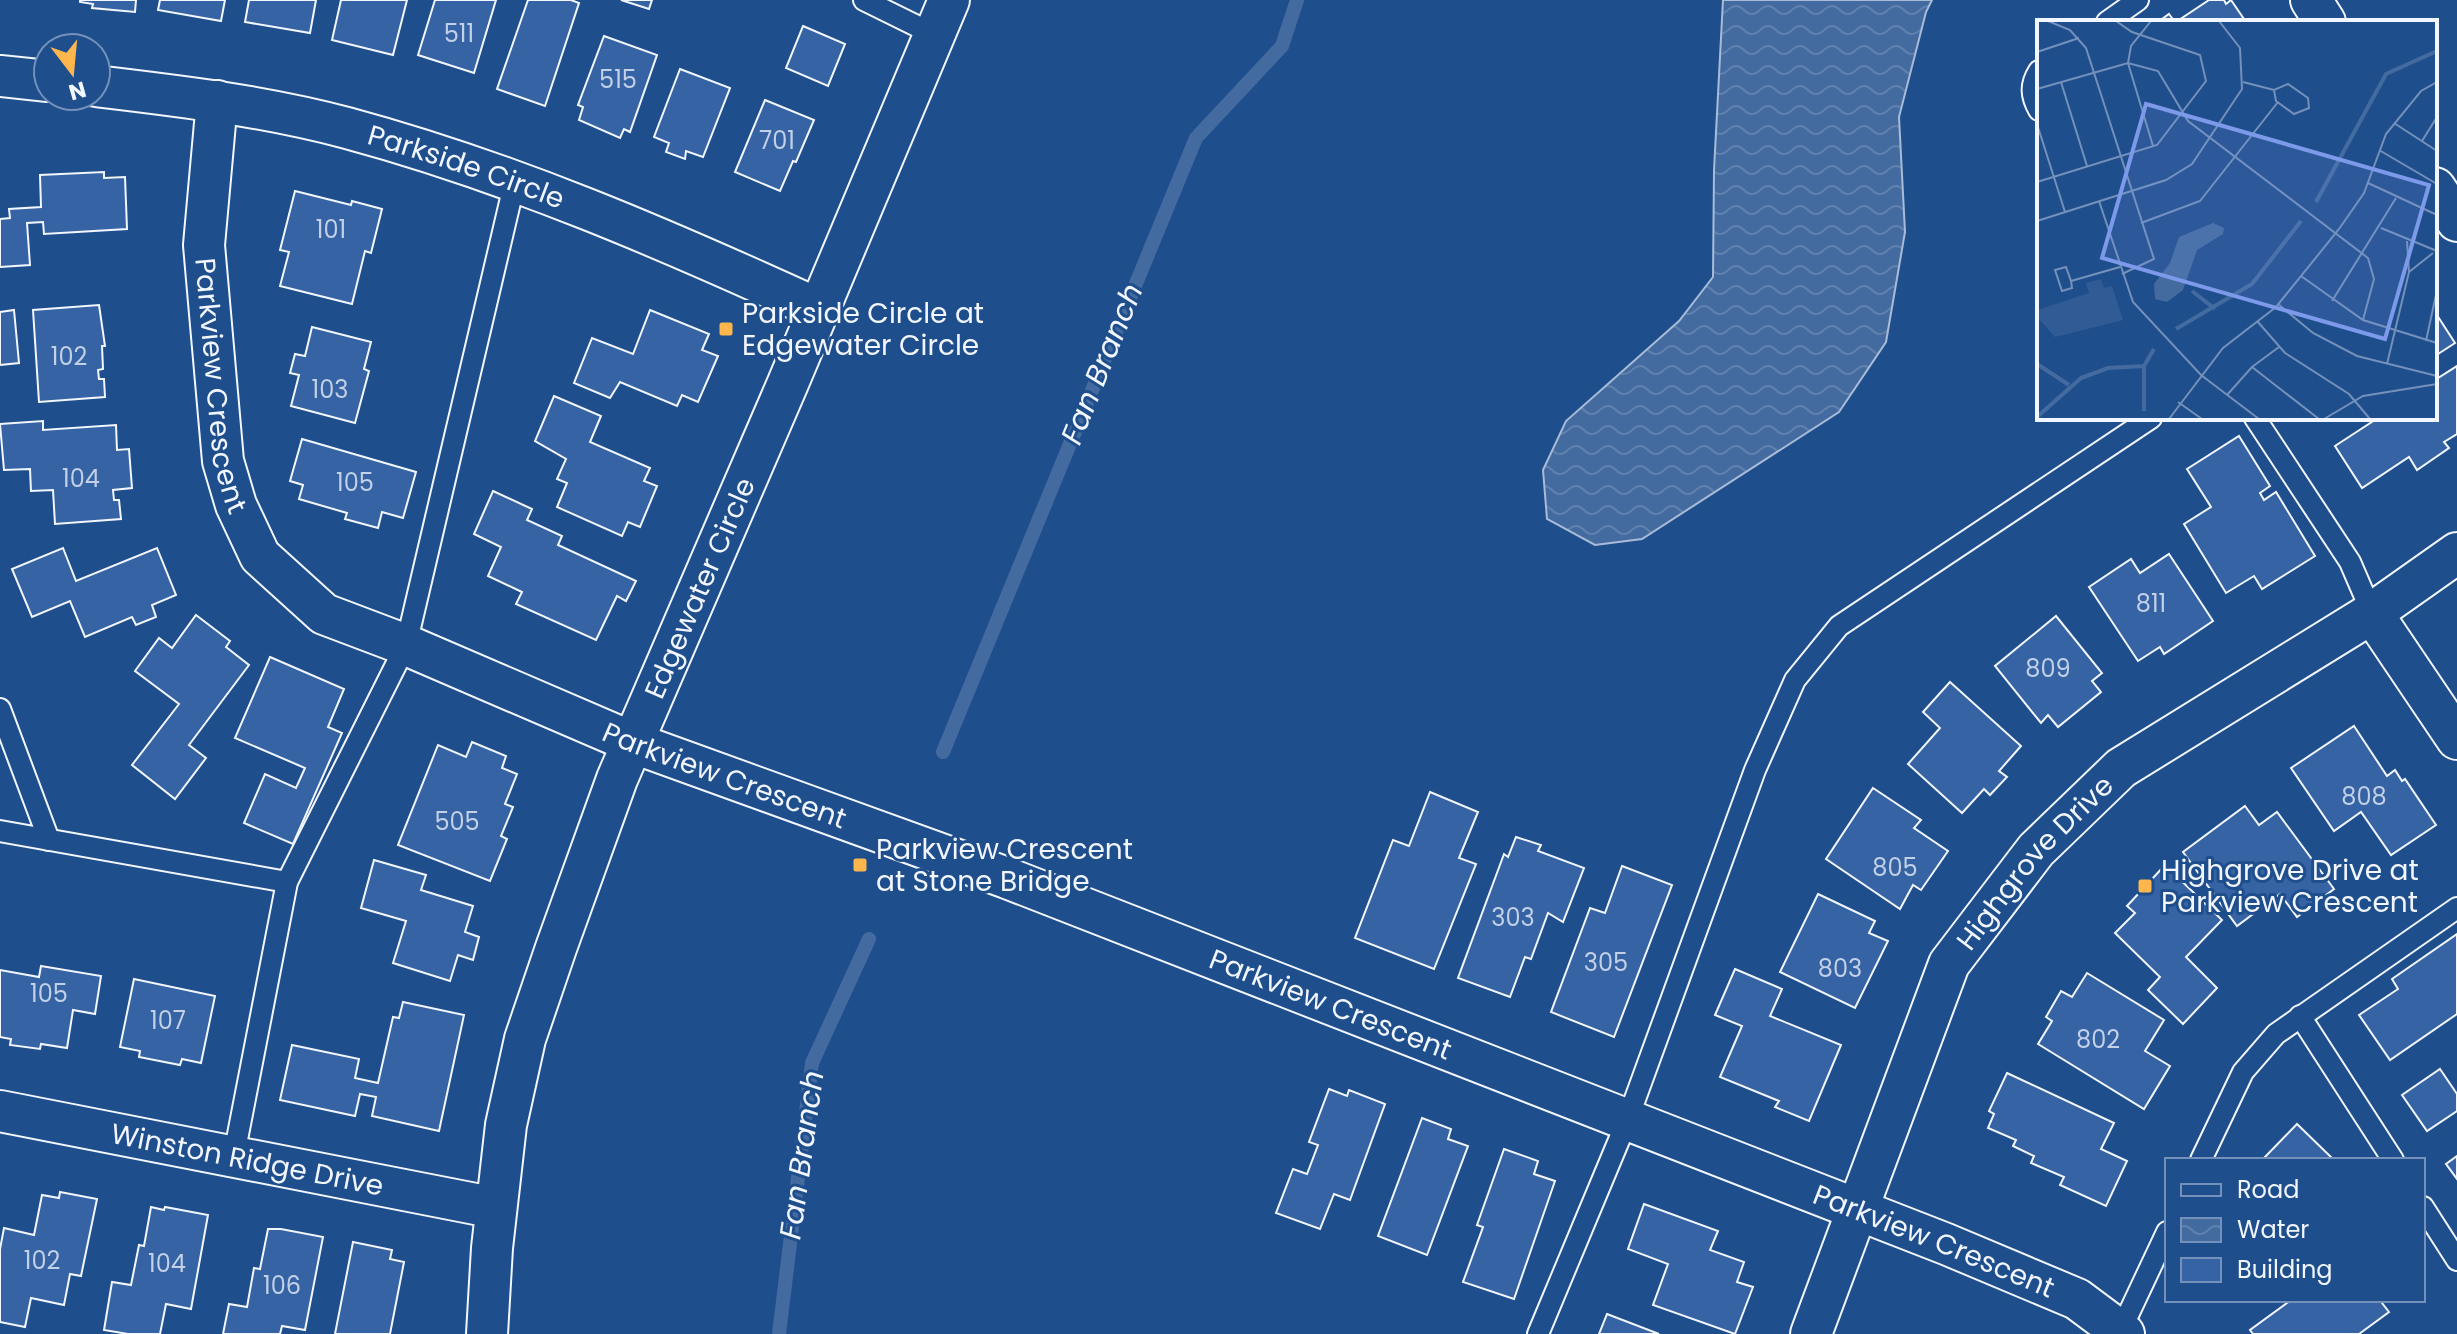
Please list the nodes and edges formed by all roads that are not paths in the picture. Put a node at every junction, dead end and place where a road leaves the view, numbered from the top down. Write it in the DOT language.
graph roads {
  1 [pos="864,0"];
  2 [pos="2138,0"];
  3 [pos="2311,0"];
  4 [pos="942,17"];
  5 [pos="2110,20"];
  6 [pos="2324,20"];
  7 [pos="2037,74"];
  8 [pos="0,76"];
  9 [pos="32,79"];
  10 [pos="112,88"];
  11 [pos="217,101"];
  12 [pos="2037,105"];
  13 [pos="515,181"];
  14 [pos="2437,191"];
  15 [pos="2457,221"];
  16 [pos="818,309"];
  17 [pos="2148,420"];
  18 [pos="2256,420"];
  19 [pos="2457,553"];
  20 [pos="2372,613"];
  21 [pos="406,645"];
  22 [pos="0,709"];
  23 [pos="2457,739"];
  24 [pos="634,743"];
  25 [pos="0,831"];
  26 [pos="49,840"];
  27 [pos="287,882"];
  28 [pos="2457,908"];
  29 [pos="2300,1016"];
  30 [pos="0,1111"];
  31 [pos="1627,1121"];
  32 [pos="234,1155"];
  33 [pos="2202,1158"];
  34 [pos="2392,1158"];
  35 [pos="496,1208"];
  36 [pos="1856,1210"];
  37 [pos="2425,1210"];
  38 [pos="2165,1236"];
  39 [pos="2457,1260"];
  40 [pos="2121,1333"];
  41 [pos="487,1334"];
  42 [pos="1538,1334"];
  43 [pos="1811,1334"];
  1 -- 4 [label="lane"];
  2 -- 5 [label="lane"];
  3 -- 6 [label="street"];
  4 -- 16 [label="street, Edgewater Circle"];
  7 -- 12 [label="lane"];
  8 -- 9 [label="street"];
  10 -- 11 [label="street, Parkside Circle"];
  11 -- 13 [label="street, Parkside Circle"];
  11 -- 21 [label="street, Parkview Crescent"];
  13 -- 16 [label="street, Parkside Circle"];
  13 -- 21 [label="lane"];
  14 -- 15 [label="street"];
  16 -- 24 [label="street, Edgewater Circle"];
  17 -- 31 [label="lane"];
  18 -- 20 [label="lane"];
  19 -- 20 [label="street, Highgrove Drive"];
  20 -- 23 [label="street"];
  20 -- 36 [label="street, Highgrove Drive"];
  21 -- 24 [label="street, Parkview Crescent"];
  21 -- 27 [label="lane"];
  22 -- 26 [label="lane"];
  24 -- 31 [label="street, Parkview Crescent"];
  24 -- 35 [label="street, Edgewater Circle"];
  25 -- 26 [label="lane"];
  26 -- 27 [label="lane"];
  27 -- 32 [label="lane"];
  28 -- 29 [label="lane"];
  29 -- 33 [label="lane"];
  29 -- 34 [label="lane"];
  30 -- 32 [label="street, Winston Ridge Drive"];
  31 -- 36 [label="street, Parkview Crescent"];
  31 -- 42 [label="lane"];
  32 -- 35 [label="street, Winston Ridge Drive"];
  35 -- 41 [label="street, Edgewater Circle"];
  36 -- 40 [label="street, Parkview Crescent"];
  36 -- 43 [label="street, Highgrove Drive"];
  37 -- 39 [label="lane"];
  38 -- 40 [label="lane"];
}
